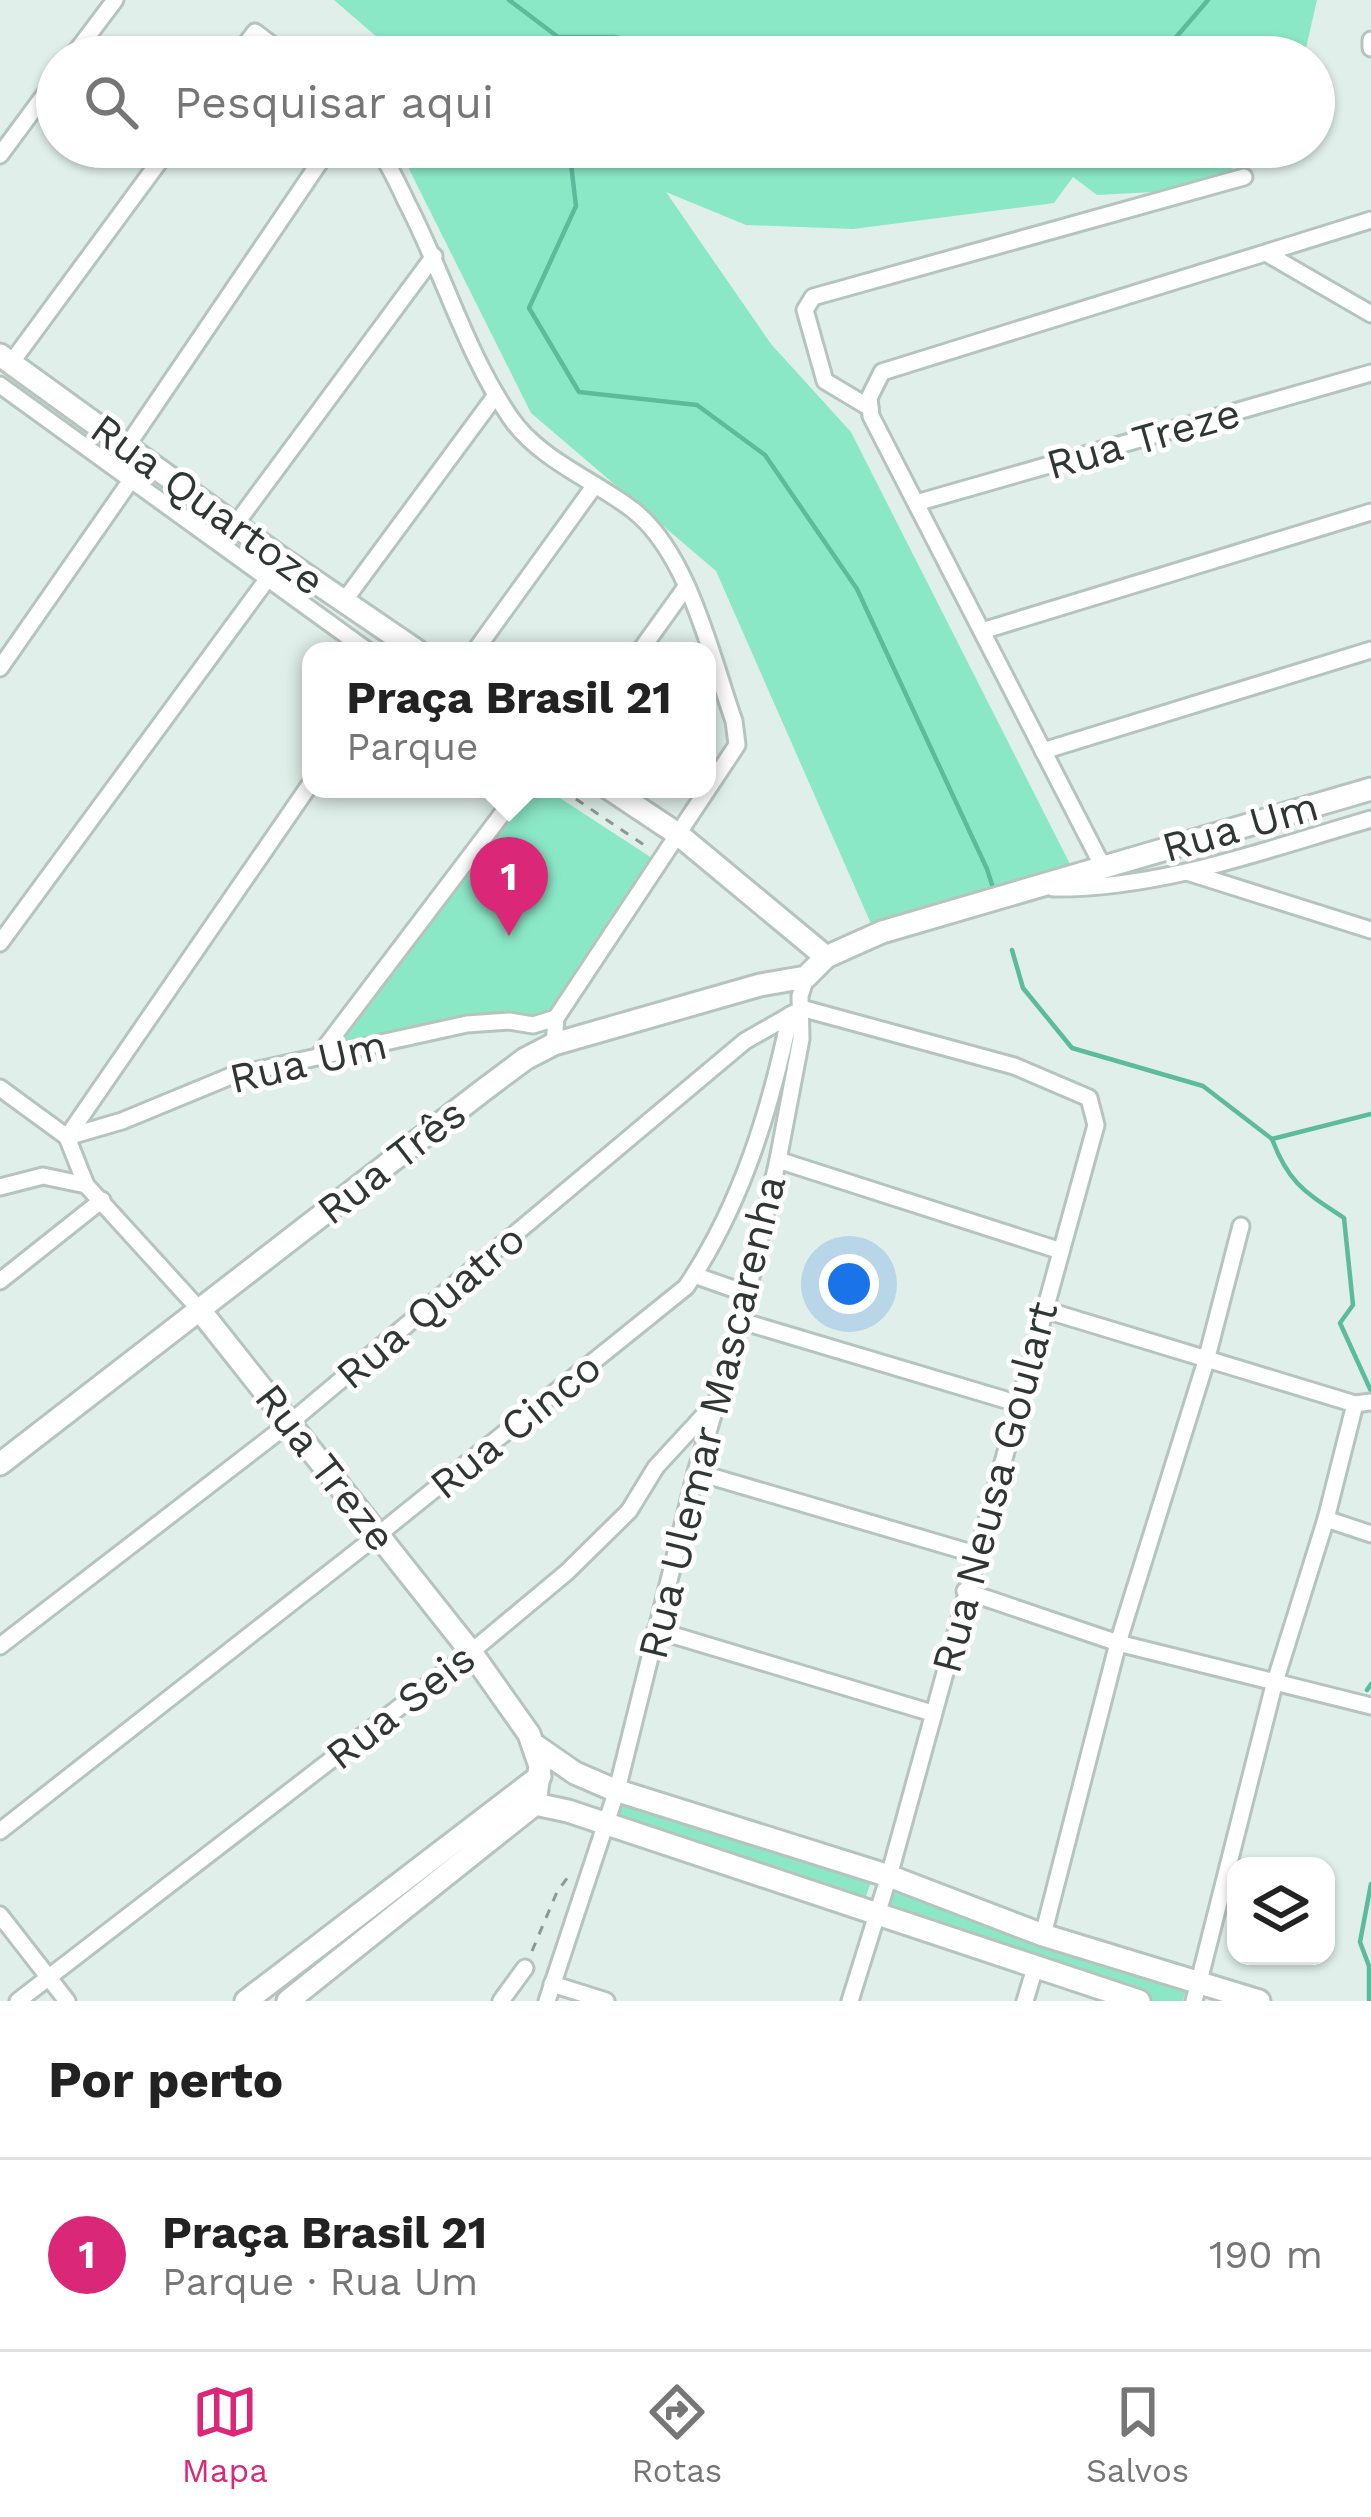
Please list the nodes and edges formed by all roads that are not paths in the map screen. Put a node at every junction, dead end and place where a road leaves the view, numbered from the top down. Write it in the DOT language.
graph roads {
  1 [pos="115,0"];
  2 [pos="88,36"];
  3 [pos="36,106"];
  4 [pos="0,155"];
  5 [pos="154,168"];
  6 [pos="316,168"];
  7 [pos="387,168"];
  8 [pos="1244,177"];
  9 [pos="1371,220"];
  10 [pos="1265,253"];
  11 [pos="434,256"];
  12 [pos="1371,314"];
  13 [pos="6,359"];
  14 [pos="1371,374"];
  15 [pos="1,388"];
  16 [pos="496,395"];
  17 [pos="870,408"];
  18 [pos="127,446"];
  19 [pos="131,480"];
  20 [pos="595,485"];
  21 [pos="916,503"];
  22 [pos="1371,512"];
  23 [pos="235,525"];
  24 [pos="282,560"];
  25 [pos="267,578"];
  26 [pos="686,587"];
  27 [pos="344,601"];
  28 [pos="370,619"];
  29 [pos="982,631"];
  30 [pos="356,642"];
  31 [pos="363,642"];
  32 [pos="404,642"];
  33 [pos="482,642"];
  34 [pos="646,642"];
  35 [pos="706,642"];
  36 [pos="1371,650"];
  37 [pos="0,668"];
  38 [pos="716,671"];
  39 [pos="1043,751"];
  40 [pos="716,778"];
  41 [pos="1371,789"];
  42 [pos="302,796"];
  43 [pos="514,798"];
  44 [pos="624,798"];
  45 [pos="703,798"];
  46 [pos="1371,819"];
  47 [pos="679,835"];
  48 [pos="1102,866"];
  49 [pos="1187,872"];
  50 [pos="1042,888"];
  51 [pos="1371,930"];
  52 [pos="0,944"];
  53 [pos="826,957"];
  54 [pos="806,977"];
  55 [pos="796,1012"];
  56 [pos="556,1018"];
  57 [pos="554,1044"];
  58 [pos="320,1054"];
  59 [pos="0,1088"];
  60 [pos="67,1137"];
  61 [pos="778,1160"];
  62 [pos="86,1185"];
  63 [pos="0,1187"];
  64 [pos="102,1200"];
  65 [pos="1241,1226"];
  66 [pos="1058,1250"];
  67 [pos="694,1275"];
  68 [pos="0,1281"];
  69 [pos="748,1294"];
  70 [pos="200,1309"];
  71 [pos="1042,1309"];
  72 [pos="741,1321"];
  73 [pos="1206,1361"];
  74 [pos="718,1400"];
  75 [pos="1016,1403"];
  76 [pos="1363,1403"];
  77 [pos="292,1421"];
  78 [pos="0,1464"];
  79 [pos="696,1472"];
  80 [pos="1325,1519"];
  81 [pos="379,1534"];
  82 [pos="1371,1534"];
  83 [pos="975,1553"];
  84 [pos="965,1592"];
  85 [pos="656,1630"];
  86 [pos="1118,1643"];
  87 [pos="0,1646"];
  88 [pos="472,1652"];
  89 [pos="1274,1685"];
  90 [pos="1371,1706"];
  91 [pos="932,1713"];
  92 [pos="536,1746"];
  93 [pos="540,1776"];
  94 [pos="615,1790"];
  95 [pos="535,1804"];
  96 [pos="606,1823"];
  97 [pos="0,1831"];
  98 [pos="889,1876"];
  99 [pos="878,1911"];
  100 [pos="0,1915"];
  101 [pos="1043,1935"];
  102 [pos="525,1968"];
  103 [pos="1035,1968"];
  104 [pos="49,1977"];
  105 [pos="553,1984"];
  106 [pos="1196,1990"];
  107 [pos="18,2001"];
  108 [pos="67,2001"];
  109 [pos="246,2001"];
  110 [pos="288,2001"];
  111 [pos="501,2001"];
  112 [pos="547,2001"];
  113 [pos="606,2001"];
  114 [pos="850,2001"];
  115 [pos="1025,2001"];
  116 [pos="1139,2001"];
  117 [pos="1259,2001"];
  1 -- 2 [label="street"];
  3 -- 4 [label="street"];
  5 -- 13 [label="street"];
  6 -- 18 [label="street"];
  7 -- 11 [label="street"];
  8 -- 17 [label="street"];
  9 -- 10 [label="street"];
  10 -- 12 [label="street"];
  10 -- 17 [label="street"];
  11 -- 16 [label="street"];
  11 -- 23 [label="street"];
  13 -- 18 [label="street, Rua Quartoze"];
  14 -- 21 [label="street, Rua Treze"];
  15 -- 19 [label="street, Rua Quartoze"];
  16 -- 20 [label="street"];
  16 -- 27 [label="street"];
  17 -- 21 [label="street"];
  18 -- 23 [label="street, Rua Quartoze"];
  19 -- 25 [label="street, Rua Quartoze"];
  19 -- 37 [label="street"];
  20 -- 26 [label="street"];
  20 -- 33 [label="street"];
  21 -- 29 [label="street"];
  22 -- 29 [label="street"];
  23 -- 24 [label="street, Rua Quartoze"];
  24 -- 25 [label="street"];
  24 -- 27 [label="street, Rua Quartoze"];
  25 -- 30 [label="street, Rua Quartoze"];
  25 -- 52 [label="street"];
  26 -- 34 [label="street"];
  26 -- 35 [label="street"];
  27 -- 28 [label="street, Rua Quartoze"];
  28 -- 31 [label="street"];
  28 -- 32 [label="street, Rua Quartoze"];
  29 -- 39 [label="street"];
  36 -- 39 [label="street"];
  38 -- 40 [label="street"];
  39 -- 48 [label="street"];
  41 -- 48 [label="street, Rua Um"];
  42 -- 60 [label="street"];
  43 -- 58 [label="street"];
  44 -- 47 [label="street"];
  45 -- 47 [label="street"];
  46 -- 49 [label="street, Rua Um"];
  47 -- 53 [label="street"];
  47 -- 56 [label="street"];
  48 -- 50 [label="street, Rua Um"];
  49 -- 50 [label="street, Rua Um"];
  49 -- 51 [label="street"];
  50 -- 53 [label="street, Rua Um"];
  53 -- 54 [label="street, Rua Um"];
  54 -- 55 [label="street"];
  54 -- 57 [label="street, Rua Três"];
  55 -- 61 [label="street, Rua Ulemar Mascarenha"];
  55 -- 66 [label="street, Rua Neusa Goulart"];
  55 -- 67 [label="street, Rua Cinco"];
  55 -- 77 [label="street, Rua Quatro"];
  56 -- 57 [label="street"];
  56 -- 58 [label="street, Rua Um"];
  57 -- 70 [label="street, Rua Três"];
  58 -- 60 [label="street, Rua Um"];
  59 -- 60 [label="street"];
  60 -- 62 [label="street"];
  61 -- 66 [label="street"];
  61 -- 69 [label="street, Rua Ulemar Mascarenha"];
  62 -- 63 [label="street"];
  62 -- 64 [label="street"];
  64 -- 68 [label="street"];
  64 -- 70 [label="street, Rua Treze"];
  65 -- 73 [label="street"];
  66 -- 71 [label="street, Rua Neusa Goulart"];
  67 -- 69 [label="street"];
  67 -- 81 [label="street, Rua Cinco"];
  69 -- 72 [label="street, Rua Ulemar Mascarenha"];
  70 -- 77 [label="street, Rua Treze"];
  70 -- 78 [label="street, Rua Três"];
  71 -- 73 [label="street"];
  71 -- 75 [label="street, Rua Neusa Goulart"];
  72 -- 74 [label="street, Rua Ulemar Mascarenha"];
  72 -- 75 [label="street"];
  73 -- 76 [label="street"];
  73 -- 86 [label="street"];
  74 -- 79 [label="street, Rua Ulemar Mascarenha"];
  74 -- 88 [label="street, Rua Seis"];
  75 -- 83 [label="street, Rua Neusa Goulart"];
  76 -- 80 [label="street"];
  77 -- 81 [label="street, Rua Treze"];
  77 -- 87 [label="street, Rua Quatro"];
  79 -- 83 [label="street"];
  79 -- 85 [label="street, Rua Ulemar Mascarenha"];
  80 -- 82 [label="street"];
  80 -- 89 [label="street"];
  81 -- 88 [label="street, Rua Treze"];
  81 -- 97 [label="street, Rua Cinco"];
  83 -- 84 [label="street, Rua Neusa Goulart"];
  84 -- 86 [label="street"];
  84 -- 91 [label="street, Rua Neusa Goulart"];
  85 -- 91 [label="street"];
  85 -- 94 [label="street, Rua Ulemar Mascarenha"];
  86 -- 89 [label="street"];
  86 -- 101 [label="street"];
  88 -- 92 [label="street, Rua Treze"];
  88 -- 104 [label="street, Rua Seis"];
  89 -- 90 [label="street"];
  89 -- 106 [label="street"];
  91 -- 98 [label="street, Rua Neusa Goulart"];
  92 -- 93 [label="street"];
  92 -- 94 [label="street"];
  93 -- 94 [label="street"];
  93 -- 95 [label="street"];
  93 -- 109 [label="street"];
  94 -- 96 [label="street, Rua Ulemar Mascarenha"];
  94 -- 98 [label="street"];
  95 -- 96 [label="street"];
  95 -- 110 [label="street"];
  96 -- 99 [label="street"];
  96 -- 105 [label="street"];
  98 -- 99 [label="street, Rua Neusa Goulart"];
  98 -- 101 [label="street"];
  99 -- 103 [label="street"];
  99 -- 114 [label="street, Rua Neusa Goulart"];
  100 -- 104 [label="street"];
  101 -- 106 [label="street"];
  102 -- 111 [label="street"];
  103 -- 115 [label="street"];
  103 -- 116 [label="street"];
  104 -- 107 [label="street, Rua Seis"];
  104 -- 108 [label="street"];
  105 -- 112 [label="street"];
  105 -- 113 [label="street"];
  106 -- 117 [label="street"];
}
